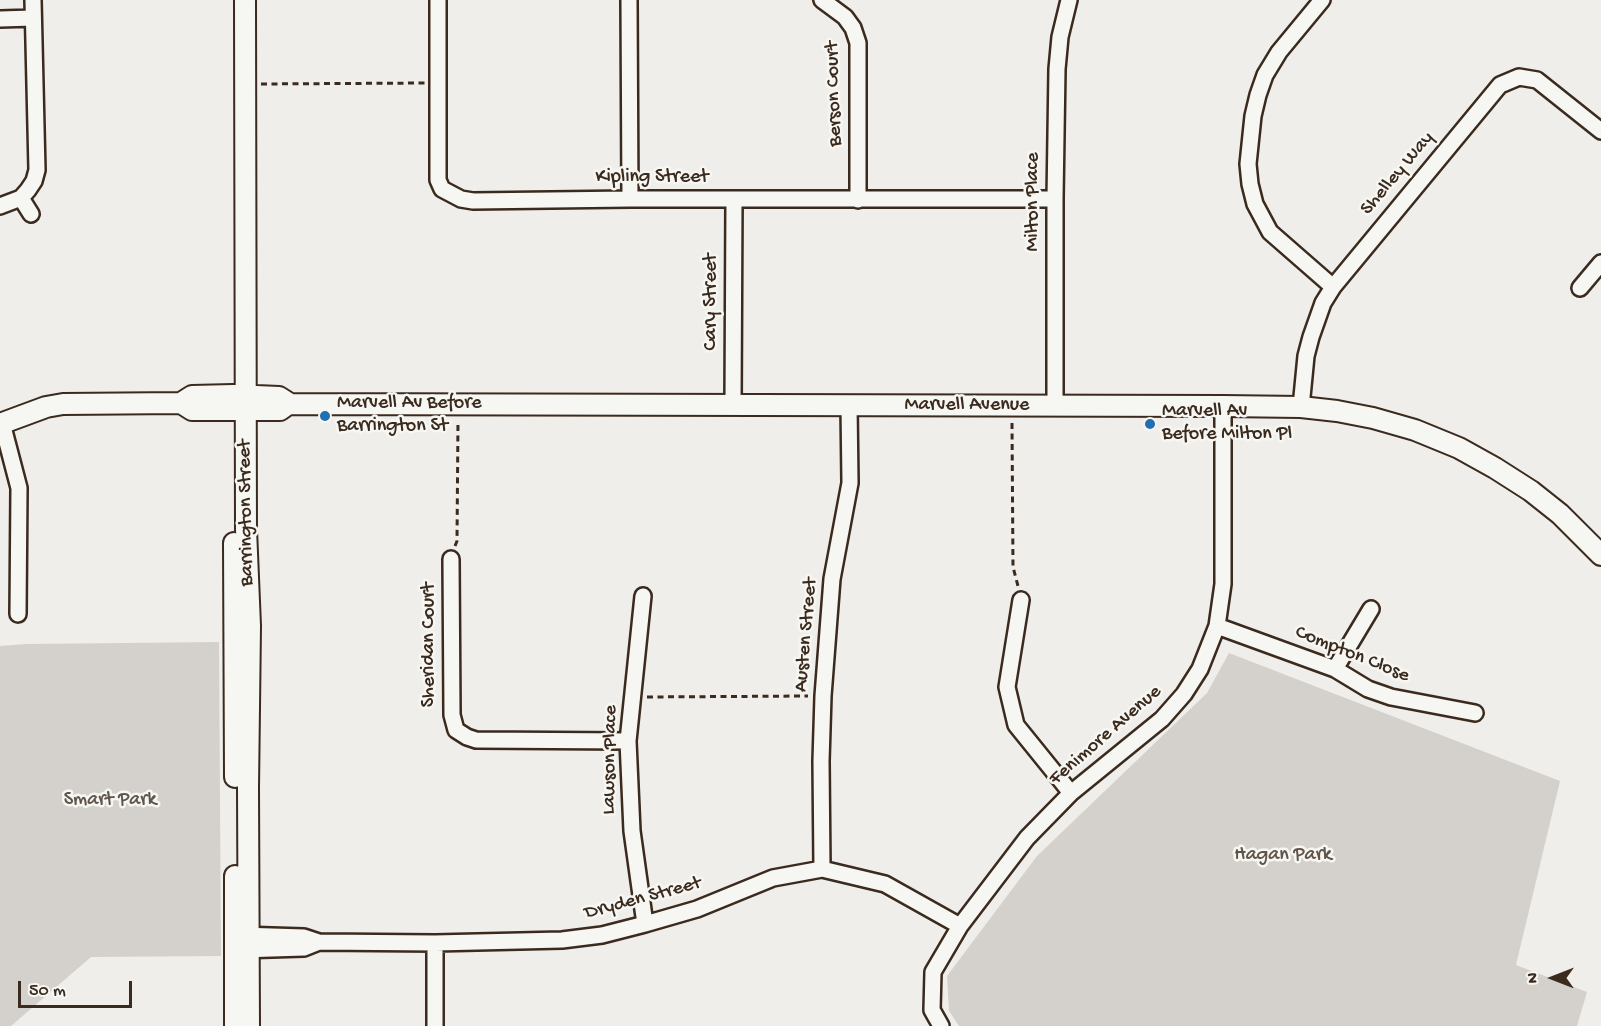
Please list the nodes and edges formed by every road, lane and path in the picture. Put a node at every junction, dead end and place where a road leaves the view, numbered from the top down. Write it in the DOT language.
graph roads {
  1 [pos="33,0"];
  2 [pos="231,0"];
  3 [pos="245,0"];
  4 [pos="438,0"];
  5 [pos="629,0"];
  6 [pos="822,0"];
  7 [pos="1069,0"];
  8 [pos="1322,0"];
  9 [pos="33,18"];
  10 [pos="0,19"];
  11 [pos="438,83"];
  12 [pos="251,84"];
  13 [pos="1601,131"];
  14 [pos="21,198"];
  15 [pos="630,199"];
  16 [pos="734,199"];
  17 [pos="1054,199"];
  18 [pos="858,200"];
  19 [pos="0,206"];
  20 [pos="31,214"];
  21 [pos="1601,262"];
  22 [pos="1333,287"];
  23 [pos="1580,288"];
  24 [pos="239,403"];
  25 [pos="458,404"];
  26 [pos="733,405"];
  27 [pos="849,405"];
  28 [pos="1055,406"];
  29 [pos="1223,406"];
  30 [pos="1301,407"];
  31 [pos="1012,419"];
  32 [pos="1,424"];
  33 [pos="1601,555"];
  34 [pos="451,559"];
  35 [pos="643,596"];
  36 [pos="1021,600"];
  37 [pos="1371,609"];
  38 [pos="18,614"];
  39 [pos="1217,626"];
  40 [pos="1335,669"];
  41 [pos="633,696"];
  42 [pos="823,696"];
  43 [pos="1475,713"];
  44 [pos="628,741"];
  45 [pos="1071,793"];
  46 [pos="822,869"];
  47 [pos="645,924"];
  48 [pos="960,926"];
  49 [pos="243,943"];
  50 [pos="435,943"];
  51 [pos="235,1026"];
  52 [pos="249,1026"];
  53 [pos="435,1026"];
  54 [pos="941,1026"];
  1 -- 9 [label="street"];
  2 -- 24 [label="street, Barrington Street"];
  3 -- 24 [label="street, Barrington Street"];
  4 -- 11 [label="street, Kipling Street"];
  5 -- 15 [label="street"];
  6 -- 18 [label="street, Berson Court"];
  7 -- 17 [label="street, Milton Place"];
  8 -- 22 [label="street"];
  9 -- 10 [label="street"];
  9 -- 14 [label="street"];
  11 -- 12 [label="path"];
  11 -- 15 [label="street, Kipling Street"];
  13 -- 22 [label="street, Shelley Way"];
  14 -- 19 [label="street"];
  14 -- 20 [label="street"];
  15 -- 16 [label="street, Kipling Street"];
  16 -- 18 [label="street, Kipling Street"];
  16 -- 26 [label="street, Cary Street"];
  17 -- 18 [label="street, Kipling Street"];
  17 -- 28 [label="street, Milton Place"];
  21 -- 23 [label="street"];
  22 -- 30 [label="street, Shelley Way"];
  24 -- 25 [label="street, Marvell Avenue"];
  24 -- 32 [label="street, Marvell Avenue"];
  24 -- 49 [label="street, Barrington Street"];
  25 -- 26 [label="street, Marvell Avenue"];
  25 -- 34 [label="path"];
  26 -- 27 [label="street, Marvell Avenue"];
  27 -- 28 [label="street, Marvell Avenue"];
  27 -- 42 [label="street, Austen Street"];
  28 -- 29 [label="street, Marvell Avenue"];
  29 -- 30 [label="street, Marvell Avenue"];
  29 -- 39 [label="street, Fenimore Avenue"];
  30 -- 33 [label="street, Marvell Avenue"];
  31 -- 36 [label="path"];
  32 -- 38 [label="street"];
  34 -- 44 [label="street, Sheridan Court"];
  35 -- 41 [label="street, Lawson Place"];
  36 -- 45 [label="street"];
  37 -- 40 [label="street"];
  39 -- 40 [label="street, Compton Close"];
  39 -- 45 [label="street, Fenimore Avenue"];
  40 -- 43 [label="street, Compton Close"];
  41 -- 42 [label="path"];
  41 -- 44 [label="street, Lawson Place"];
  42 -- 46 [label="street, Austen Street"];
  44 -- 47 [label="street, Lawson Place"];
  45 -- 48 [label="street, Fenimore Avenue"];
  46 -- 47 [label="street, Dryden Street"];
  46 -- 48 [label="street, Dryden Street"];
  47 -- 50 [label="street, Dryden Street"];
  48 -- 54 [label="street, Fenimore Avenue"];
  49 -- 50 [label="street, Dryden Street"];
  49 -- 51 [label="street, Barrington Street"];
  49 -- 52 [label="street, Barrington Street"];
  50 -- 53 [label="street"];
}
